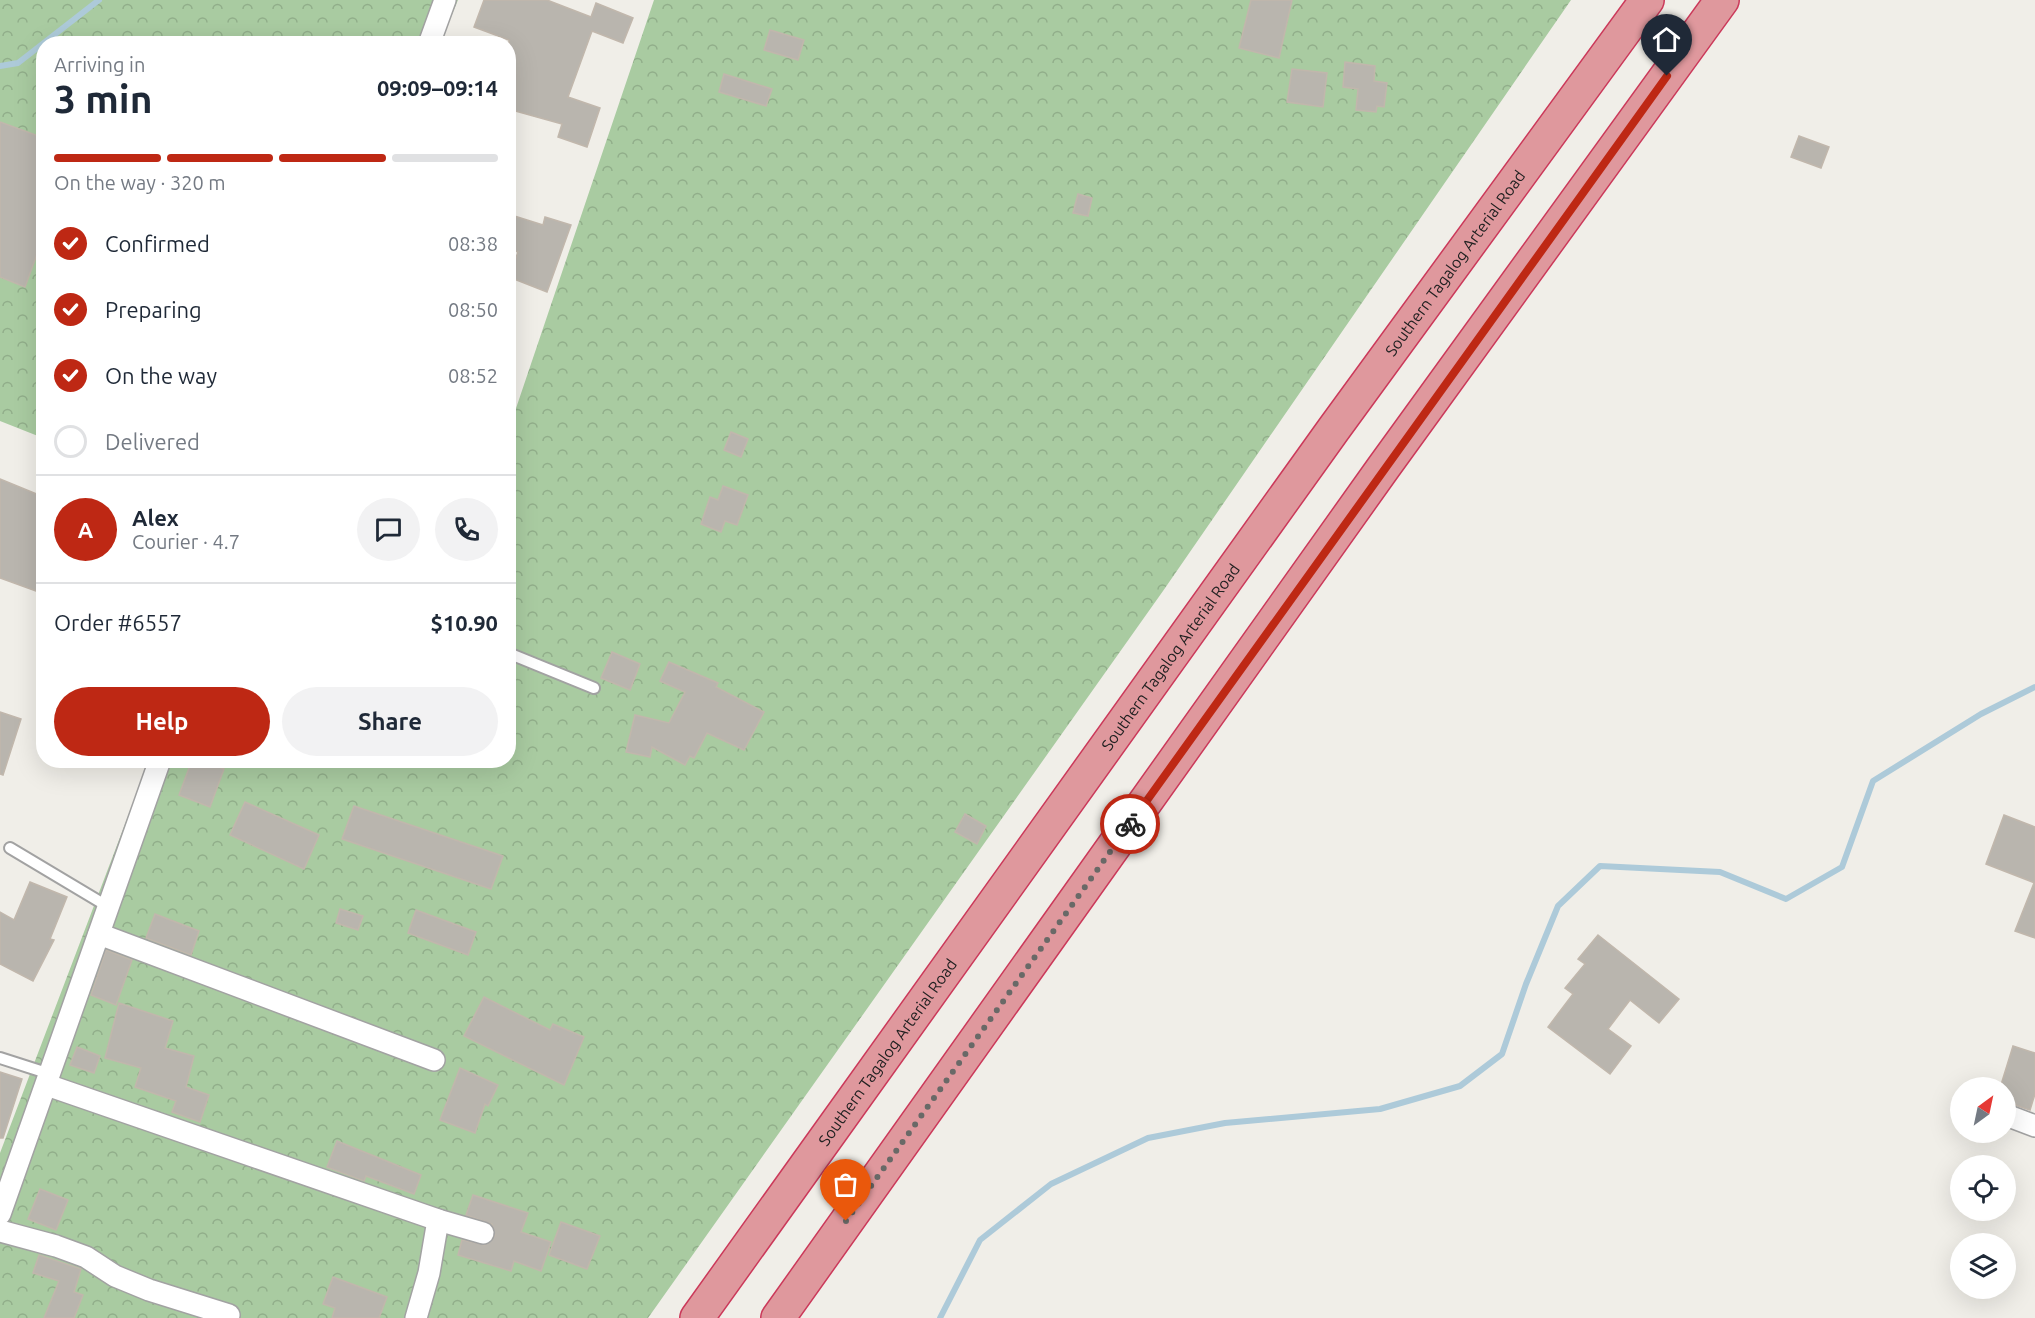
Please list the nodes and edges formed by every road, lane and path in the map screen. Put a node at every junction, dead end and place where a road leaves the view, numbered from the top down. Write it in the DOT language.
graph roads {
  1 [pos="445,0"];
  2 [pos="1647,0"];
  3 [pos="1722,0"];
  4 [pos="432,36"];
  5 [pos="516,656"];
  6 [pos="594,688"];
  7 [pos="157,768"];
  8 [pos="10,848"];
  9 [pos="107,906"];
  10 [pos="99,934"];
  11 [pos="0,1058"];
  12 [pos="434,1060"];
  13 [pos="48,1080"];
  14 [pos="2016,1119"];
  15 [pos="2035,1126"];
  16 [pos="0,1217"];
  17 [pos="438,1220"];
  18 [pos="483,1233"];
  19 [pos="229,1315"];
  20 [pos="416,1318"];
  21 [pos="698,1318"];
  22 [pos="778,1318"];
  1 -- 4 [label="street"];
  2 -- 21 [label="highway, Southern Tagalog Arterial Road"];
  3 -- 22 [label="highway"];
  5 -- 6 [label="lane"];
  7 -- 9 [label="street"];
  8 -- 9 [label="lane"];
  9 -- 10 [label="street"];
  10 -- 12 [label="street"];
  10 -- 13 [label="street"];
  11 -- 13 [label="lane"];
  13 -- 16 [label="street"];
  13 -- 17 [label="street"];
  14 -- 15 [label="street"];
  16 -- 19 [label="street"];
  17 -- 18 [label="street"];
  17 -- 20 [label="street"];
}
